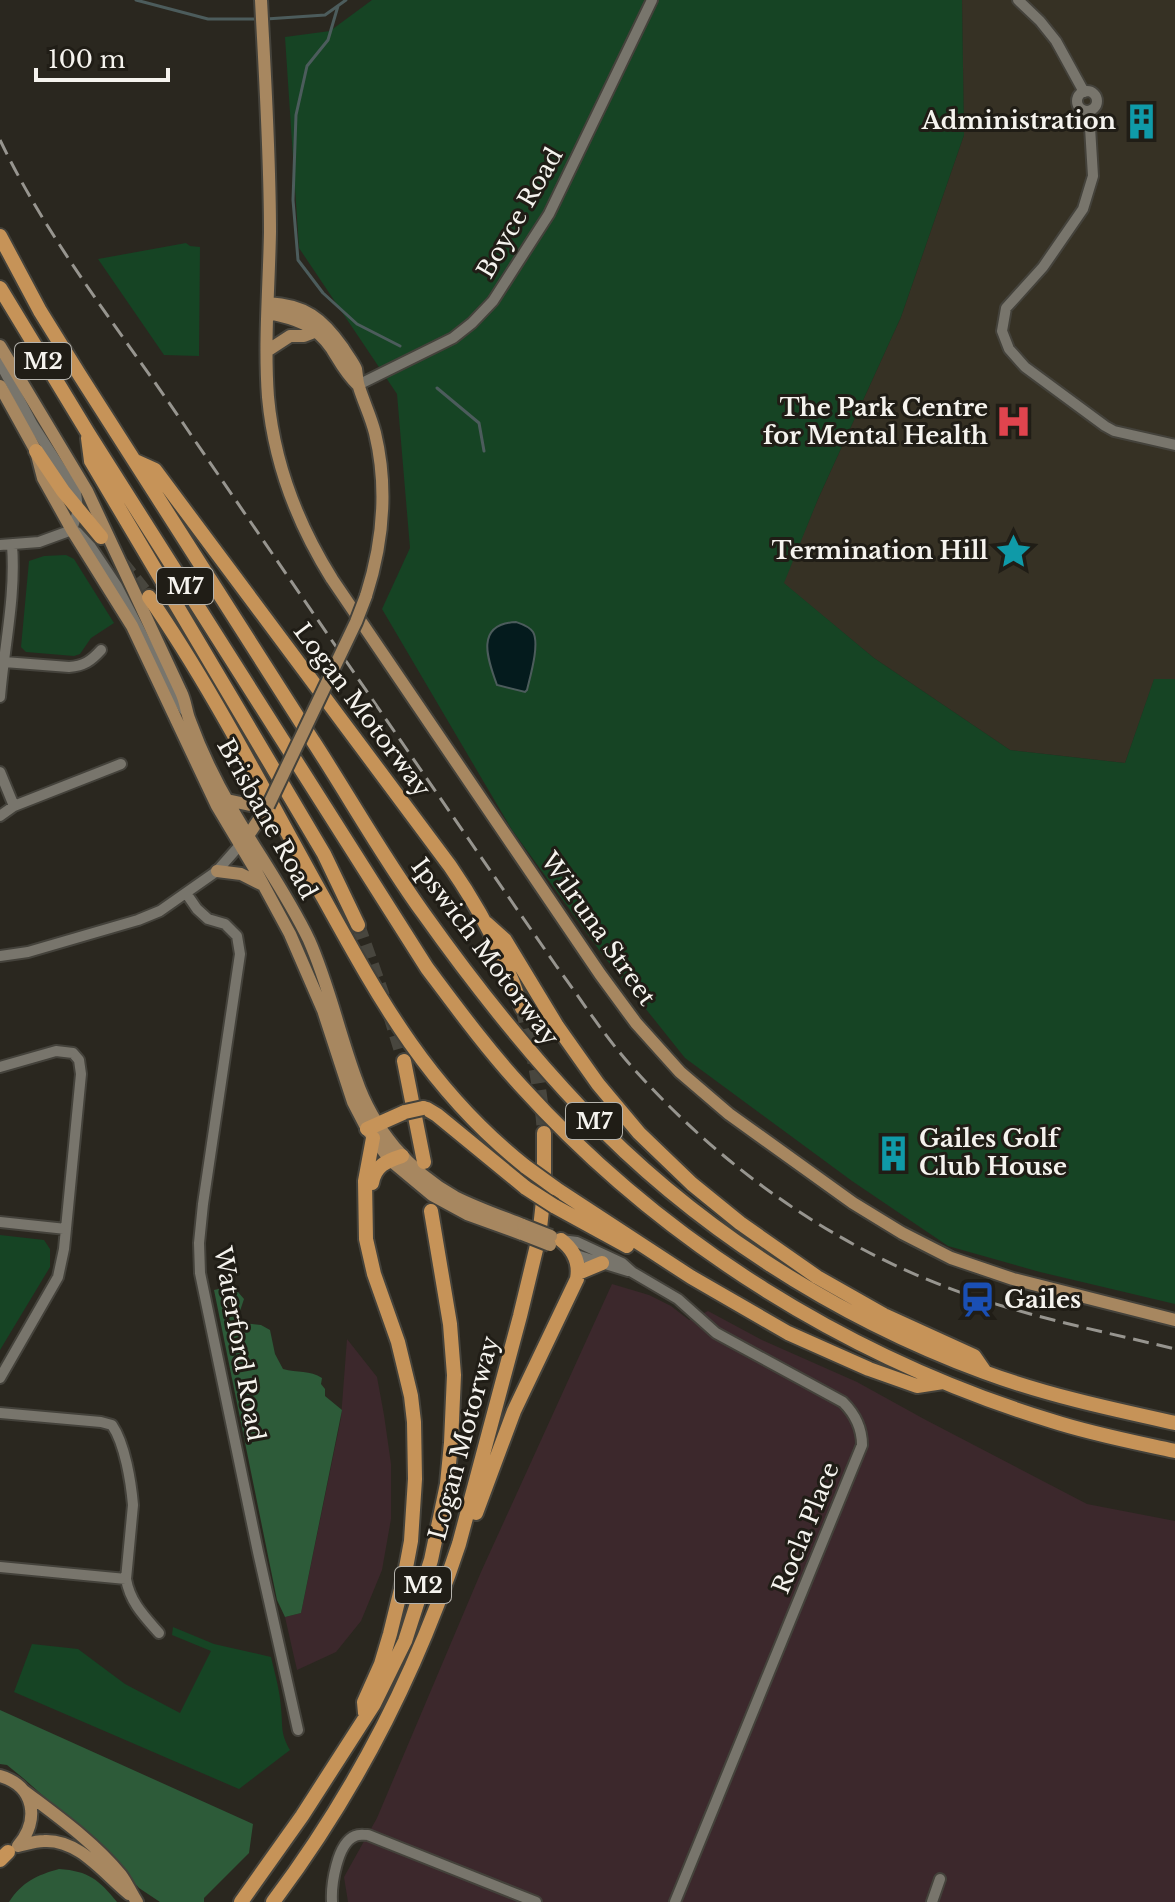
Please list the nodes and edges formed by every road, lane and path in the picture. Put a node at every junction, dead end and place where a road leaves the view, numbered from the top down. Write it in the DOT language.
graph roads {
  1 [pos="261,0"];
  2 [pos="652,0"];
  3 [pos="1018,0"];
  4 [pos="0,236"];
  5 [pos="0,288"];
  6 [pos="268,308"];
  7 [pos="317,331"];
  8 [pos="0,346"];
  9 [pos="267,351"];
  10 [pos="0,363"];
  11 [pos="358,385"];
  12 [pos="0,386"];
  13 [pos="88,433"];
  14 [pos="1175,445"];
  15 [pos="36,451"];
  16 [pos="135,461"];
  17 [pos="78,510"];
  18 [pos="72,530"];
  19 [pos="101,537"];
  20 [pos="6,545"];
  21 [pos="149,597"];
  22 [pos="101,650"];
  23 [pos="4,662"];
  24 [pos="1,683"];
  25 [pos="0,697"];
  26 [pos="188,719"];
  27 [pos="121,764"];
  28 [pos="0,772"];
  29 [pos="227,800"];
  30 [pos="14,806"];
  31 [pos="264,808"];
  32 [pos="0,816"];
  33 [pos="244,840"];
  34 [pos="217,871"];
  35 [pos="263,885"];
  36 [pos="186,893"];
  37 [pos="486,923"];
  38 [pos="358,925"];
  39 [pos="0,956"];
  40 [pos="522,1008"];
  41 [pos="404,1061"];
  42 [pos="0,1067"];
  43 [pos="373,1130"];
  44 [pos="544,1133"];
  45 [pos="396,1158"];
  46 [pos="424,1162"];
  47 [pos="365,1198"];
  48 [pos="431,1211"];
  49 [pos="0,1222"];
  50 [pos="66,1229"];
  51 [pos="554,1240"];
  52 [pos="648,1249"];
  53 [pos="573,1254"];
  54 [pos="602,1263"];
  55 [pos="632,1272"];
  56 [pos="578,1273"];
  57 [pos="1175,1320"];
  58 [pos="985,1372"];
  59 [pos="0,1378"];
  60 [pos="943,1382"];
  61 [pos="0,1413"];
  62 [pos="1175,1423"];
  63 [pos="1175,1451"];
  64 [pos="459,1544"];
  65 [pos="0,1567"];
  66 [pos="126,1579"];
  67 [pos="159,1633"];
  68 [pos="365,1718"];
  69 [pos="298,1730"];
  70 [pos="0,1776"];
  71 [pos="24,1791"];
  72 [pos="7,1853"];
  73 [pos="940,1879"];
  74 [pos="136,1901"];
  75 [pos="241,1902"];
  76 [pos="273,1902"];
  77 [pos="332,1902"];
  78 [pos="536,1902"];
  79 [pos="675,1902"];
  80 [pos="932,1902"];
  1 -- 6 [label="main road, Wilruna Street"];
  2 -- 11 [label="street, Boyce Road"];
  3 -- 14 [label="street"];
  4 -- 16 [label="highway, Ipswich Motorway / M2"];
  5 -- 13 [label="highway, Ipswich Motorway / M2"];
  6 -- 7 [label="main road"];
  6 -- 9 [label="main road, Wilruna Street"];
  6 -- 11 [label="main road"];
  7 -- 9 [label="main road"];
  7 -- 11 [label="main road"];
  8 -- 26 [label="main road, Brisbane Road"];
  9 -- 57 [label="main road, Wilruna Street"];
  10 -- 17 [label="street"];
  11 -- 31 [label="main road, bridge"];
  12 -- 15 [label="main road, Brisbane Road"];
  13 -- 38 [label="highway, M2"];
  13 -- 60 [label="highway, Ipswich Motorway / M7"];
  15 -- 17 [label="highway"];
  15 -- 18 [label="main road, Brisbane Road"];
  16 -- 37 [label="highway, Logan Motorway / M2"];
  16 -- 58 [label="highway, Ipswich Motorway / M7"];
  17 -- 18 [label="street"];
  17 -- 19 [label="highway"];
  18 -- 20 [label="street"];
  18 -- 26 [label="street"];
  18 -- 33 [label="main road, Brisbane Road"];
  20 -- 23 [label="street"];
  21 -- 52 [label="highway, bridge"];
  22 -- 23 [label="street"];
  23 -- 24 [label="street"];
  24 -- 25 [label="street"];
  26 -- 29 [label="main road, Brisbane Road"];
  27 -- 30 [label="street"];
  28 -- 30 [label="street"];
  29 -- 31 [label="main road"];
  29 -- 33 [label="main road, Brisbane Road"];
  30 -- 32 [label="street"];
  31 -- 33 [label="main road"];
  33 -- 34 [label="street"];
  33 -- 35 [label="main road, Brisbane Road"];
  33 -- 43 [label="main road, Brisbane Road"];
  34 -- 35 [label="main road"];
  34 -- 36 [label="street"];
  35 -- 43 [label="main road, Brisbane Road"];
  36 -- 39 [label="street"];
  36 -- 69 [label="street, Waterford Road"];
  37 -- 40 [label="highway, Logan Motorway / M2"];
  37 -- 58 [label="highway"];
  41 -- 46 [label="highway"];
  42 -- 50 [label="street"];
  43 -- 45 [label="main road, Brisbane Road"];
  43 -- 47 [label="highway"];
  43 -- 52 [label="highway, bridge"];
  44 -- 64 [label="highway, Logan Motorway / M2"];
  45 -- 47 [label="highway"];
  45 -- 51 [label="main road, Brisbane Road, bridge"];
  47 -- 68 [label="highway"];
  48 -- 68 [label="highway, Logan Motorway / M2"];
  49 -- 50 [label="street"];
  50 -- 59 [label="street"];
  51 -- 53 [label="highway"];
  51 -- 55 [label="street, Rocla Place"];
  52 -- 60 [label="highway"];
  53 -- 54 [label="street, Rocla Place"];
  53 -- 56 [label="highway"];
  54 -- 55 [label="street, Rocla Place"];
  54 -- 56 [label="highway"];
  55 -- 79 [label="street, Rocla Place"];
  56 -- 64 [label="highway"];
  58 -- 62 [label="highway, Ipswich Motorway / M7"];
  60 -- 63 [label="highway, Ipswich Motorway / M7"];
  61 -- 66 [label="street"];
  64 -- 76 [label="highway, Logan Motorway / M2"];
  65 -- 66 [label="street"];
  66 -- 67 [label="street"];
  68 -- 75 [label="highway, Logan Motorway / M2"];
  70 -- 71 [label="main road"];
  71 -- 72 [label="main road"];
  71 -- 74 [label="main road"];
  72 -- 74 [label="main road"];
  73 -- 80 [label="street"];
  77 -- 78 [label="street"];
}
